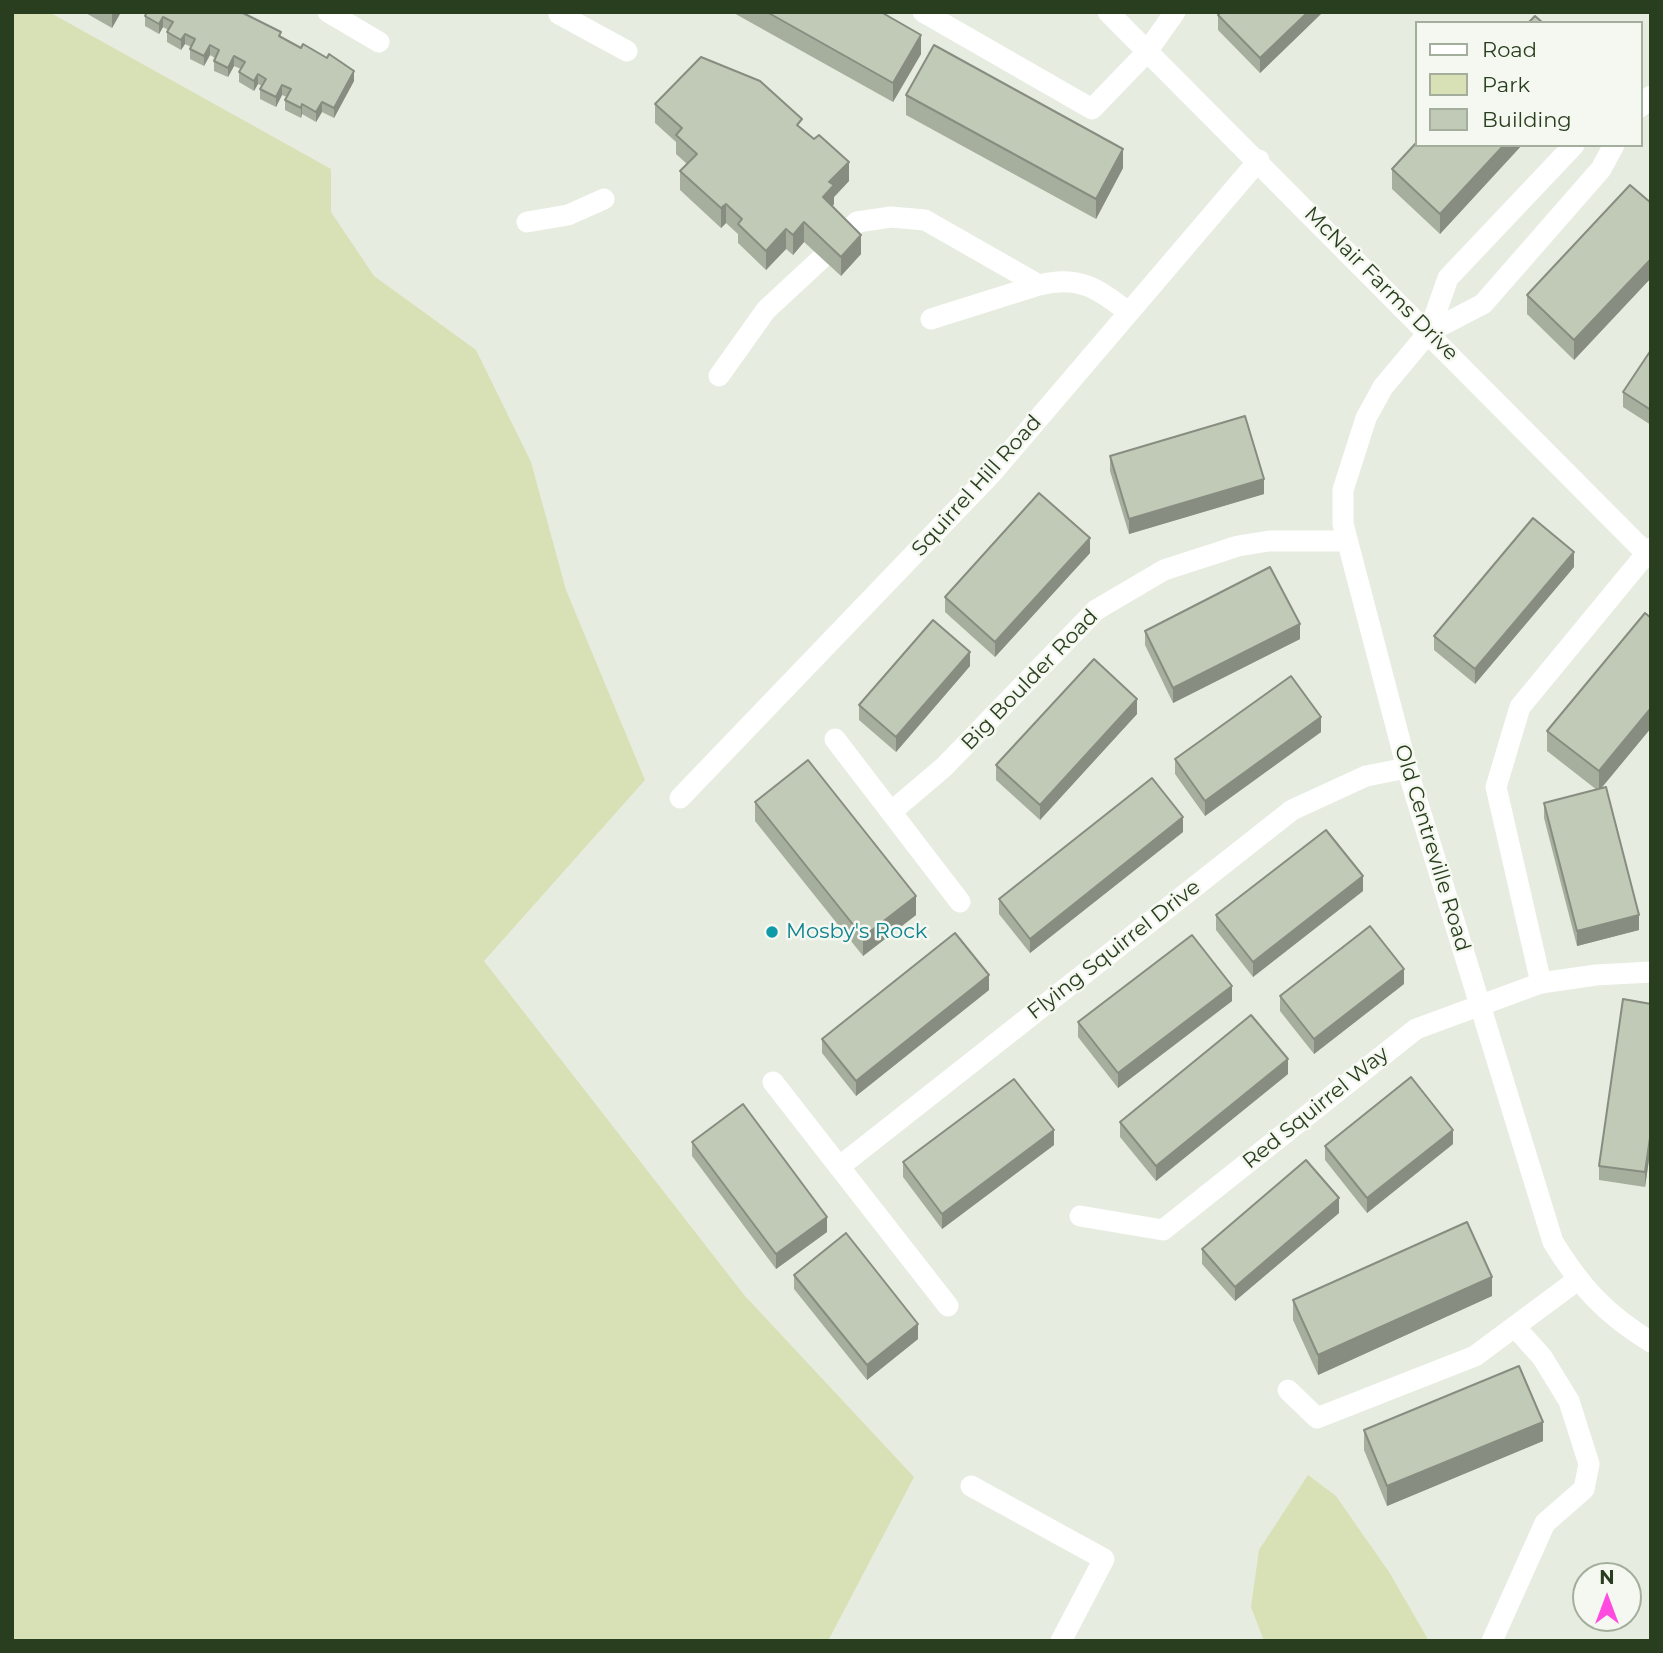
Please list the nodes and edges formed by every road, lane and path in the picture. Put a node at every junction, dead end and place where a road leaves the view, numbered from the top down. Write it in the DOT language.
graph roads {
  1 [pos="328,12"];
  2 [pos="923,12"];
  3 [pos="1108,12"];
  4 [pos="1175,12"];
  5 [pos="559,14"];
  6 [pos="379,42"];
  7 [pos="626,51"];
  8 [pos="1146,53"];
  9 [pos="1572,147"];
  10 [pos="1613,147"];
  11 [pos="1259,160"];
  12 [pos="604,199"];
  13 [pos="527,222"];
  14 [pos="844,236"];
  15 [pos="822,258"];
  16 [pos="1040,285"];
  17 [pos="1128,312"];
  18 [pos="932,319"];
  19 [pos="1429,332"];
  20 [pos="719,376"];
  21 [pos="1346,541"];
  22 [pos="1649,553"];
  23 [pos="835,739"];
  24 [pos="1407,768"];
  25 [pos="680,798"];
  26 [pos="891,812"];
  27 [pos="960,902"];
  28 [pos="1651,972"];
  29 [pos="1541,983"];
  30 [pos="1479,1003"];
  31 [pos="773,1082"];
  32 [pos="839,1167"];
  33 [pos="1080,1216"];
  34 [pos="1576,1281"];
  35 [pos="948,1306"];
  36 [pos="1515,1327"];
  37 [pos="1651,1342"];
  38 [pos="1288,1390"];
  39 [pos="971,1486"];
  40 [pos="1061,1641"];
  41 [pos="1492,1641"];
  1 -- 6 [label="street"];
  2 -- 8 [label="street"];
  3 -- 8 [label="street, McNair Farms Drive"];
  4 -- 8 [label="street"];
  5 -- 7 [label="street"];
  8 -- 11 [label="street, McNair Farms Drive"];
  9 -- 19 [label="street"];
  10 -- 19 [label="street"];
  11 -- 17 [label="street, Squirrel Hill Road"];
  11 -- 19 [label="street, McNair Farms Drive"];
  12 -- 13 [label="street"];
  14 -- 16 [label="street"];
  15 -- 20 [label="street"];
  16 -- 17 [label="street"];
  16 -- 18 [label="street"];
  17 -- 25 [label="street, Squirrel Hill Road"];
  19 -- 21 [label="street, Old Centreville Road"];
  19 -- 22 [label="street, McNair Farms Drive"];
  21 -- 24 [label="street, Old Centreville Road"];
  21 -- 26 [label="street, Big Boulder Road"];
  22 -- 29 [label="street"];
  23 -- 26 [label="street"];
  24 -- 30 [label="street, Old Centreville Road"];
  24 -- 32 [label="street, Flying Squirrel Drive"];
  26 -- 27 [label="street"];
  28 -- 29 [label="street, Red Squirrel Way"];
  29 -- 30 [label="street, Red Squirrel Way"];
  30 -- 33 [label="street, Red Squirrel Way"];
  30 -- 34 [label="street, Old Centreville Road"];
  31 -- 32 [label="street"];
  32 -- 35 [label="street"];
  34 -- 36 [label="street"];
  34 -- 37 [label="street, Old Centreville Road"];
  36 -- 38 [label="street"];
  36 -- 41 [label="street"];
  39 -- 40 [label="street"];
}
